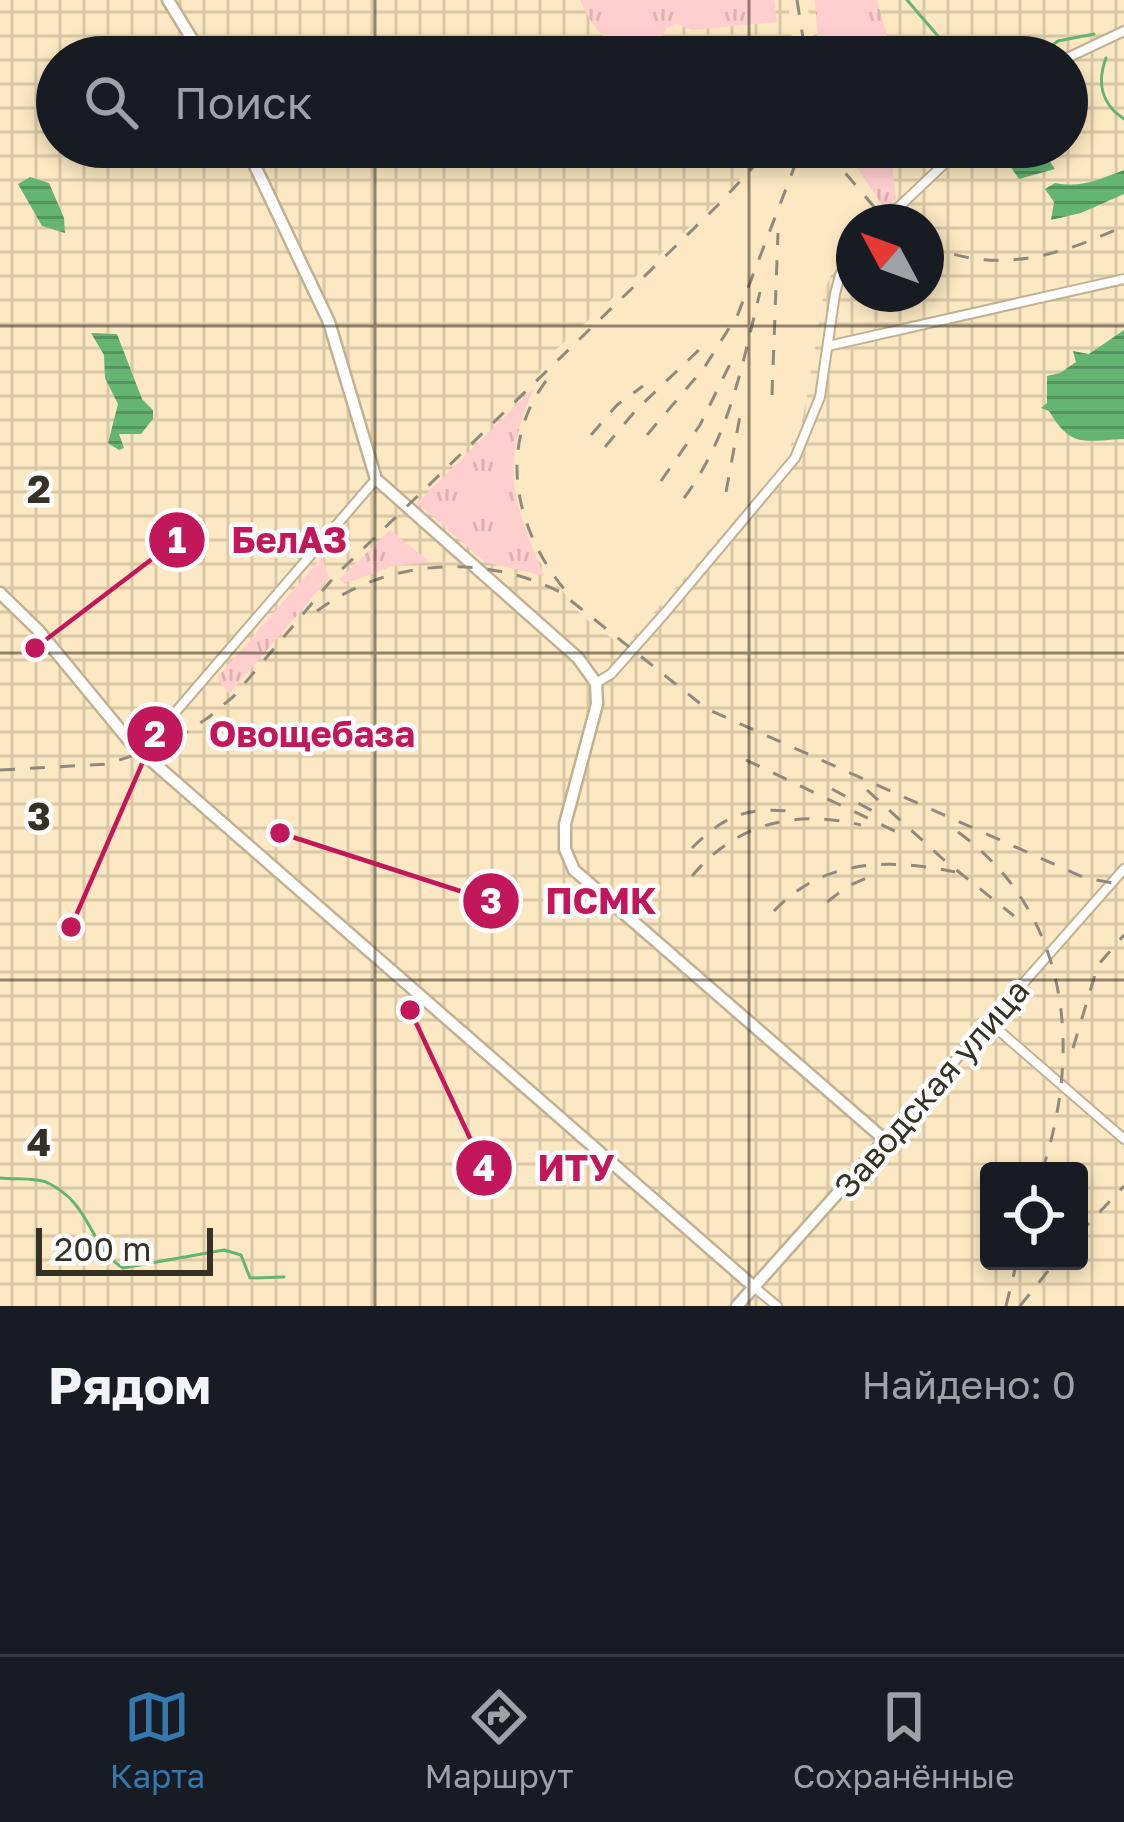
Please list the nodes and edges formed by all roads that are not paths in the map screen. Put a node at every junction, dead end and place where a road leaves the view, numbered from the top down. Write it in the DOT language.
graph roads {
  1 [pos="168,0"];
  2 [pos="1124,32"];
  3 [pos="190,36"];
  4 [pos="1088,48"];
  5 [pos="257,168"];
  6 [pos="940,168"];
  7 [pos="902,204"];
  8 [pos="1124,279"];
  9 [pos="836,299"];
  10 [pos="828,346"];
  11 [pos="376,479"];
  12 [pos="0,593"];
  13 [pos="596,683"];
  14 [pos="131,743"];
  15 [pos="1124,869"];
  16 [pos="989,1022"];
  17 [pos="1124,1138"];
  18 [pos="885,1140"];
  19 [pos="754,1287"];
  20 [pos="737,1306"];
  21 [pos="777,1306"];
  1 -- 3 [label="street"];
  2 -- 4 [label="street"];
  5 -- 11 [label="street"];
  6 -- 7 [label="street"];
  8 -- 10 [label="street"];
  9 -- 10 [label="street"];
  10 -- 13 [label="street"];
  11 -- 13 [label="street"];
  11 -- 14 [label="street"];
  12 -- 14 [label="street"];
  13 -- 18 [label="street"];
  14 -- 19 [label="street"];
  15 -- 16 [label="street, Заводская улица"];
  16 -- 17 [label="street"];
  16 -- 18 [label="street, Заводская улица"];
  18 -- 19 [label="street, Заводская улица"];
  19 -- 20 [label="street, Заводская улица"];
  19 -- 21 [label="street"];
}
